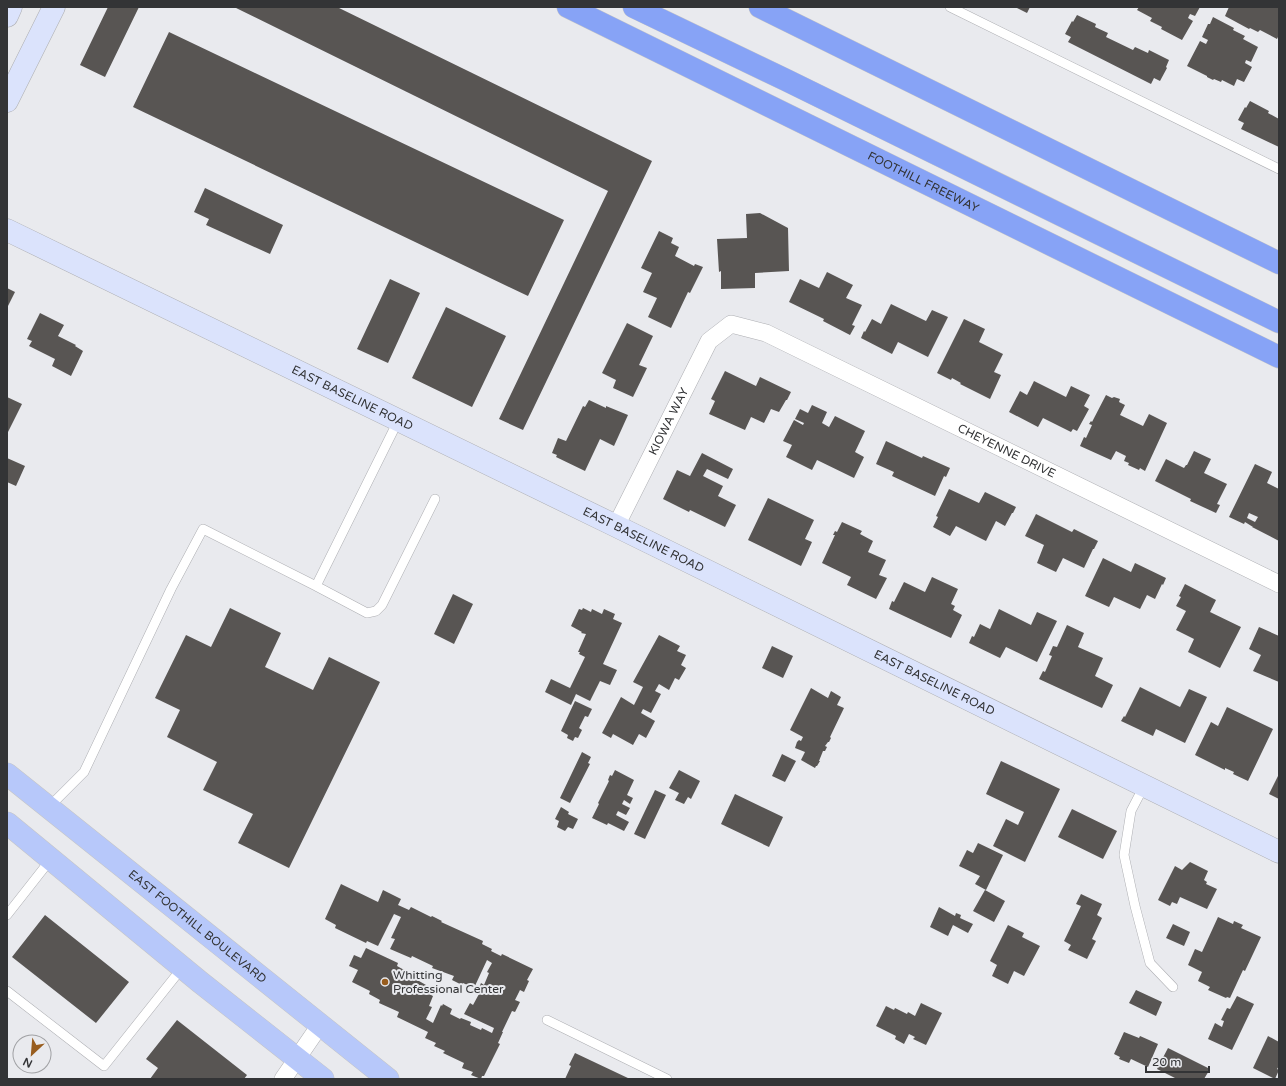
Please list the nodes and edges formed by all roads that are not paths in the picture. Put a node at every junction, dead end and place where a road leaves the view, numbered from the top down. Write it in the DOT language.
graph roads {
  1 [pos="11,7"];
  2 [pos="54,7"];
  3 [pos="568,7"];
  4 [pos="634,7"];
  5 [pos="760,7"];
  6 [pos="950,7"];
  7 [pos="7,16"];
  8 [pos="7,101"];
  9 [pos="1279,169"];
  10 [pos="7,230"];
  11 [pos="1279,263"];
  12 [pos="1279,322"];
  13 [pos="731,324"];
  14 [pos="1279,357"];
  15 [pos="398,421"];
  16 [pos="435,499"];
  17 [pos="616,526"];
  18 [pos="1279,584"];
  19 [pos="316,586"];
  20 [pos="7,774"];
  21 [pos="1144,786"];
  22 [pos="49,807"];
  23 [pos="7,823"];
  24 [pos="1279,852"];
  25 [pos="51,859"];
  26 [pos="7,915"];
  27 [pos="182,968"];
  28 [pos="1173,987"];
  29 [pos="7,991"];
  30 [pos="547,1020"];
  31 [pos="320,1025"];
  32 [pos="297,1060"];
  33 [pos="283,1079"];
  34 [pos="323,1079"];
  35 [pos="388,1079"];
  36 [pos="667,1079"];
  1 -- 7 [label="main road"];
  2 -- 8 [label="main road"];
  3 -- 14 [label="highway, FOOTHILL FREEWAY"];
  4 -- 12 [label="highway"];
  5 -- 11 [label="highway"];
  6 -- 9 [label="lane"];
  10 -- 15 [label="main road, EAST BASELINE ROAD"];
  13 -- 17 [label="street, KIOWA WAY"];
  13 -- 18 [label="street, CHEYENNE DRIVE"];
  15 -- 17 [label="main road, EAST BASELINE ROAD"];
  15 -- 19 [label="lane"];
  16 -- 19 [label="lane"];
  17 -- 21 [label="main road, EAST BASELINE ROAD"];
  19 -- 22 [label="lane"];
  20 -- 22 [label="main road, EAST FOOTHILL BOULEVARD"];
  21 -- 24 [label="main road, EAST BASELINE ROAD"];
  21 -- 28 [label="lane"];
  22 -- 31 [label="main road, EAST FOOTHILL BOULEVARD"];
  23 -- 25 [label="main road"];
  25 -- 26 [label="lane"];
  25 -- 27 [label="main road"];
  27 -- 29 [label="lane"];
  27 -- 32 [label="main road"];
  30 -- 36 [label="lane"];
  31 -- 32 [label="street"];
  31 -- 35 [label="main road, EAST FOOTHILL BOULEVARD"];
  32 -- 33 [label="street"];
  32 -- 34 [label="main road"];
}
